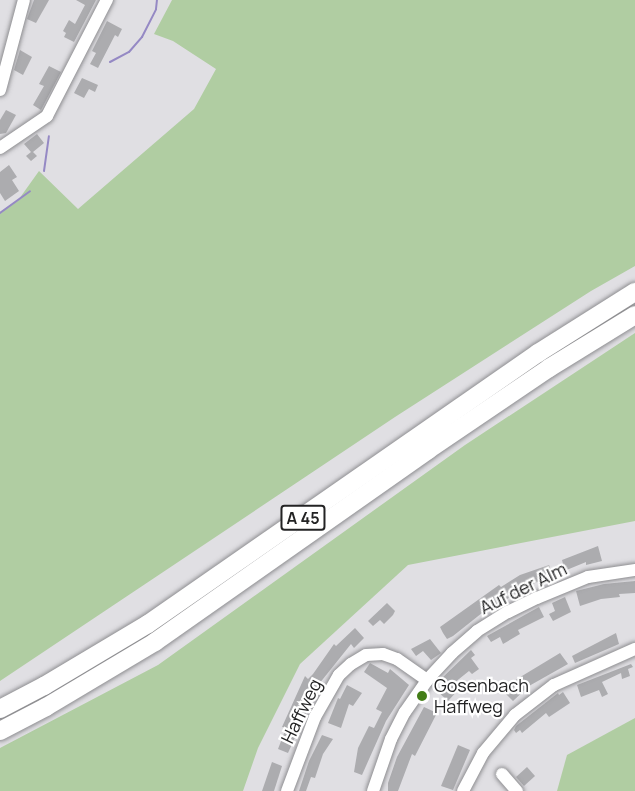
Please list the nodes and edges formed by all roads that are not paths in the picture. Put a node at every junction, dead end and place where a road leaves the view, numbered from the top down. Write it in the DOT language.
graph roads {
  1 [pos="24,0"];
  2 [pos="107,0"];
  3 [pos="0,90"];
  4 [pos="0,148"];
  5 [pos="635,292"];
  6 [pos="635,315"];
  7 [pos="635,570"];
  8 [pos="635,649"];
  9 [pos="427,680"];
  10 [pos="0,709"];
  11 [pos="0,730"];
  12 [pos="502,774"];
  13 [pos="286,791"];
  14 [pos="373,791"];
  15 [pos="463,791"];
  16 [pos="517,791"];
  1 -- 3 [label="street"];
  2 -- 4 [label="street"];
  5 -- 10 [label="highway, A 45"];
  6 -- 11 [label="highway, A 45"];
  7 -- 9 [label="street, Auf der Alm"];
  8 -- 15 [label="street"];
  9 -- 13 [label="street, Haffweg"];
  9 -- 14 [label="street, Auf der Alm"];
  12 -- 16 [label="street"];
}
